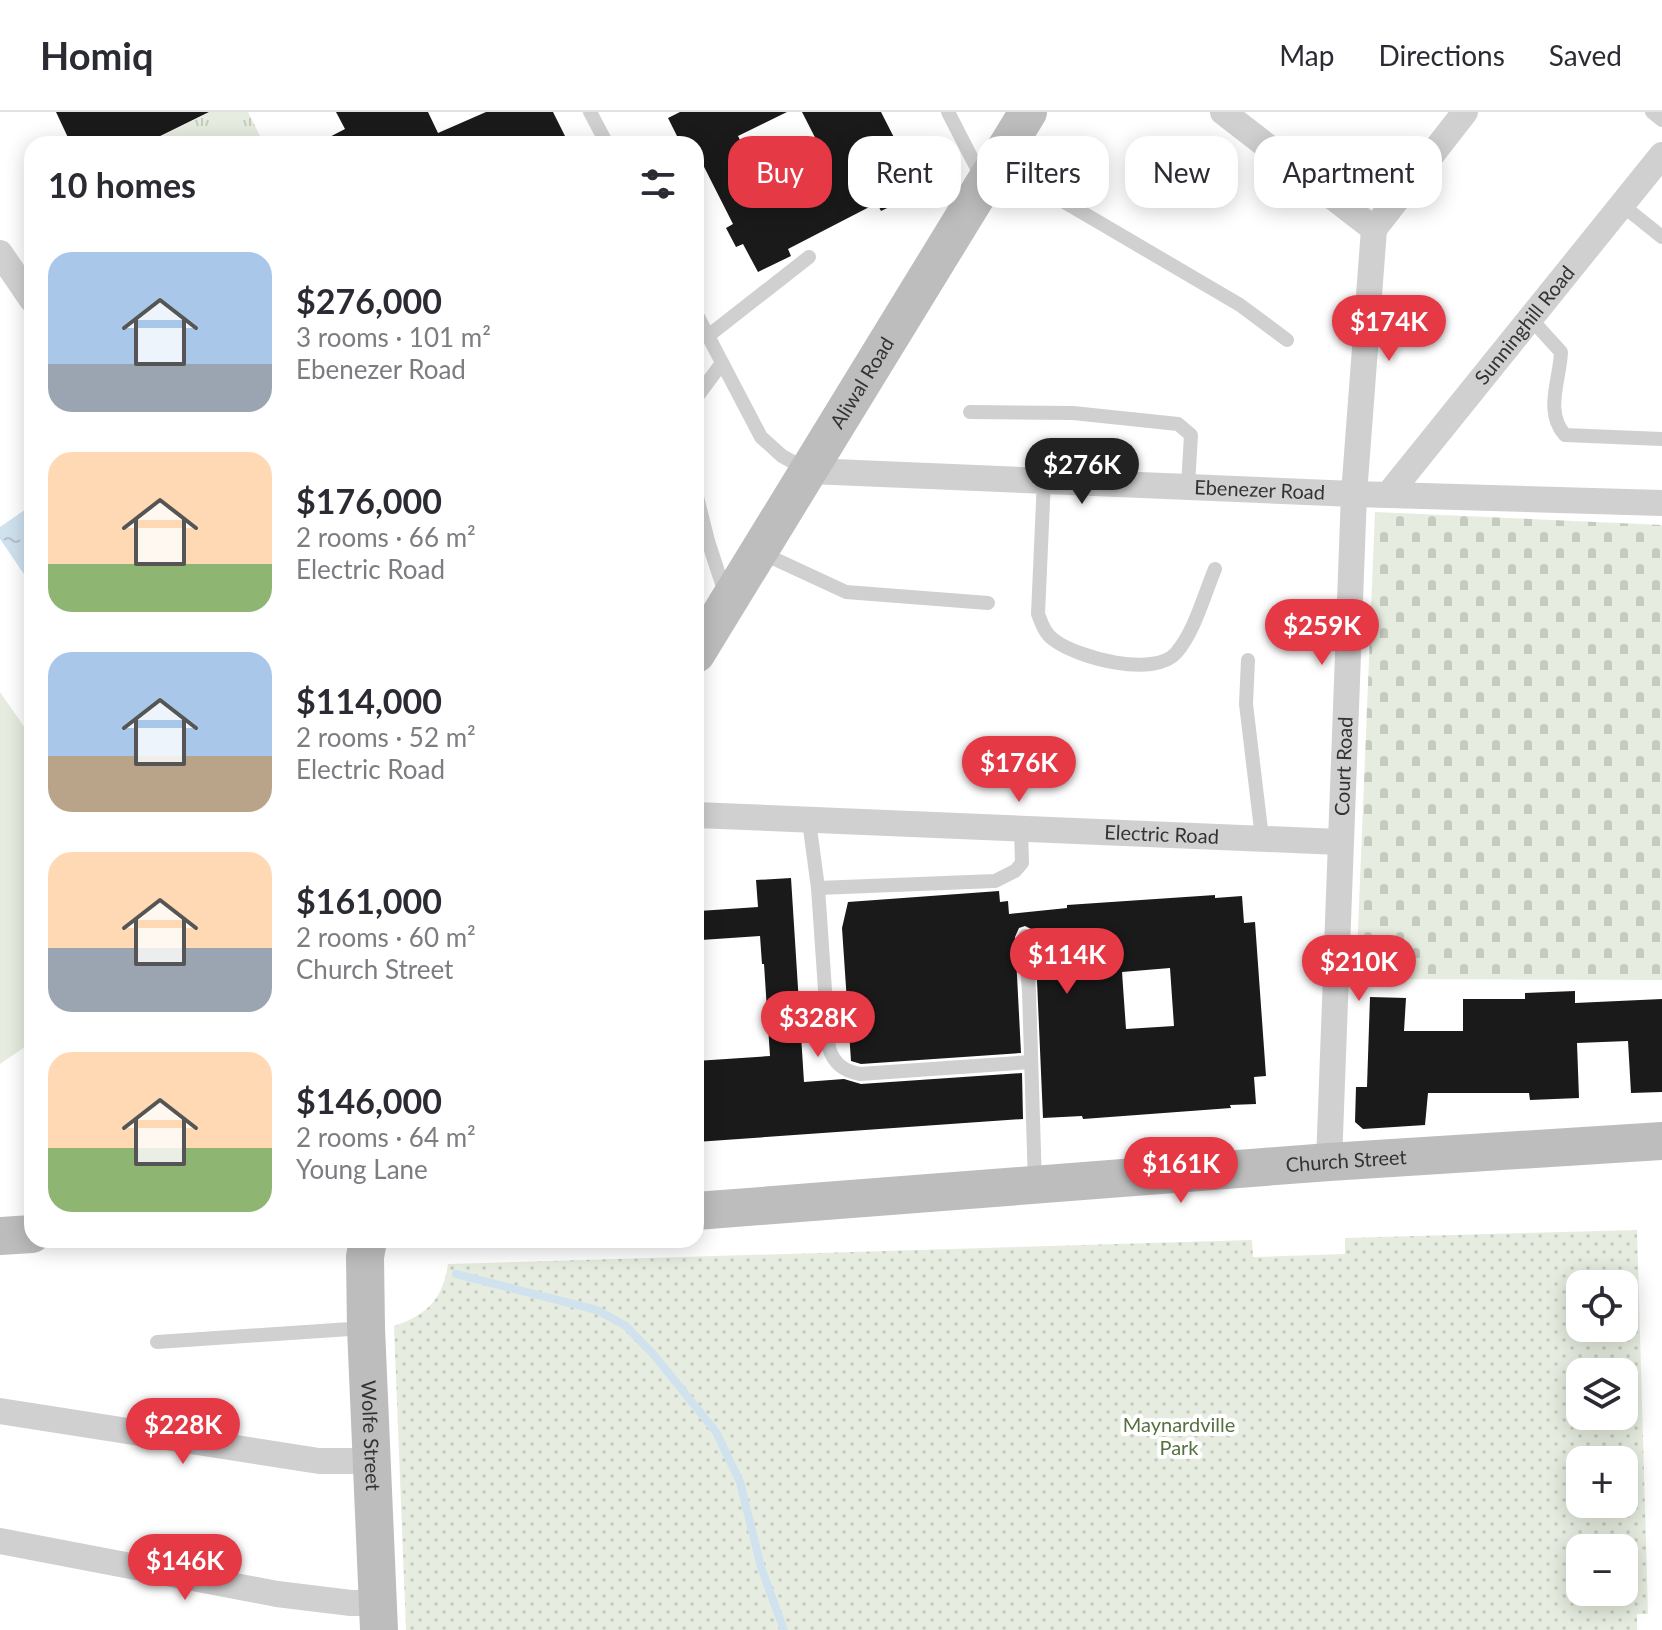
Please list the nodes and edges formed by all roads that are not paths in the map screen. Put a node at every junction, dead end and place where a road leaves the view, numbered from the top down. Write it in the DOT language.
graph roads {
  1 [pos="590,112"];
  2 [pos="948,112"];
  3 [pos="1028,112"];
  4 [pos="1223,112"];
  5 [pos="1465,112"];
  6 [pos="1652,112"];
  7 [pos="1662,120"];
  8 [pos="603,136"];
  9 [pos="1013,136"];
  10 [pos="977,153"];
  11 [pos="1662,155"];
  12 [pos="977,196"];
  13 [pos="1622,205"];
  14 [pos="1057,208"];
  15 [pos="1374,229"];
  16 [pos="1662,237"];
  17 [pos="0,253"];
  18 [pos="809,257"];
  19 [pos="24,288"];
  20 [pos="1530,318"];
  21 [pos="704,328"];
  22 [pos="708,336"];
  23 [pos="1287,340"];
  24 [pos="722,363"];
  25 [pos="704,387"];
  26 [pos="970,412"];
  27 [pos="1662,439"];
  28 [pos="810,471"];
  29 [pos="1044,480"];
  30 [pos="1188,485"];
  31 [pos="1354,494"];
  32 [pos="1388,495"];
  33 [pos="1662,503"];
  34 [pos="704,525"];
  35 [pos="759,552"];
  36 [pos="1215,569"];
  37 [pos="728,602"];
  38 [pos="988,603"];
  39 [pos="704,641"];
  40 [pos="1248,660"];
  41 [pos="704,815"];
  42 [pos="809,821"];
  43 [pos="1021,829"];
  44 [pos="1262,838"];
  45 [pos="1339,842"];
  46 [pos="818,888"];
  47 [pos="1025,936"];
  48 [pos="1031,1062"];
  49 [pos="1662,1141"];
  50 [pos="1329,1162"];
  51 [pos="1035,1185"];
  52 [pos="704,1210"];
  53 [pos="24,1234"];
  54 [pos="0,1236"];
  55 [pos="367,1248"];
  56 [pos="366,1328"];
  57 [pos="157,1342"];
  58 [pos="0,1411"];
  59 [pos="372,1461"];
  60 [pos="0,1541"];
  61 [pos="378,1617"];
  1 -- 8 [label="lane"];
  2 -- 10 [label="lane"];
  3 -- 9 [label="street, Aliwal Road"];
  4 -- 15 [label="street"];
  5 -- 15 [label="street"];
  6 -- 7 [label="lane"];
  11 -- 13 [label="street, Sunninghill Road"];
  12 -- 28 [label="street, Aliwal Road"];
  13 -- 16 [label="lane"];
  13 -- 20 [label="street, Sunninghill Road"];
  14 -- 23 [label="lane"];
  15 -- 31 [label="street, Court Road"];
  17 -- 19 [label="street"];
  18 -- 22 [label="lane"];
  20 -- 27 [label="lane"];
  20 -- 32 [label="street, Sunninghill Road"];
  21 -- 22 [label="lane"];
  22 -- 24 [label="lane"];
  24 -- 25 [label="lane"];
  24 -- 28 [label="lane"];
  26 -- 30 [label="lane"];
  28 -- 29 [label="street, Ebenezer Road"];
  28 -- 35 [label="street, Aliwal Road"];
  29 -- 30 [label="street, Ebenezer Road"];
  29 -- 36 [label="lane"];
  30 -- 31 [label="street, Ebenezer Road"];
  31 -- 32 [label="street, Ebenezer Road"];
  31 -- 45 [label="street, Court Road"];
  32 -- 33 [label="street, Ebenezer Road"];
  34 -- 37 [label="lane"];
  35 -- 37 [label="street, Aliwal Road"];
  35 -- 38 [label="lane"];
  37 -- 39 [label="street, Aliwal Road"];
  40 -- 44 [label="lane"];
  41 -- 42 [label="street, Electric Road"];
  42 -- 43 [label="street, Electric Road"];
  42 -- 46 [label="lane"];
  43 -- 44 [label="street, Electric Road"];
  43 -- 46 [label="lane"];
  44 -- 45 [label="street, Electric Road"];
  45 -- 50 [label="street, Court Road"];
  46 -- 48 [label="lane"];
  47 -- 48 [label="lane"];
  48 -- 51 [label="lane"];
  49 -- 50 [label="street, Church Street"];
  50 -- 51 [label="street, Church Street"];
  51 -- 52 [label="street, Church Street"];
  53 -- 54 [label="street"];
  55 -- 56 [label="street, Wolfe Street"];
  56 -- 57 [label="lane"];
  56 -- 59 [label="street, Wolfe Street"];
  58 -- 59 [label="street"];
  59 -- 61 [label="street, Wolfe Street"];
  60 -- 61 [label="street"];
}
